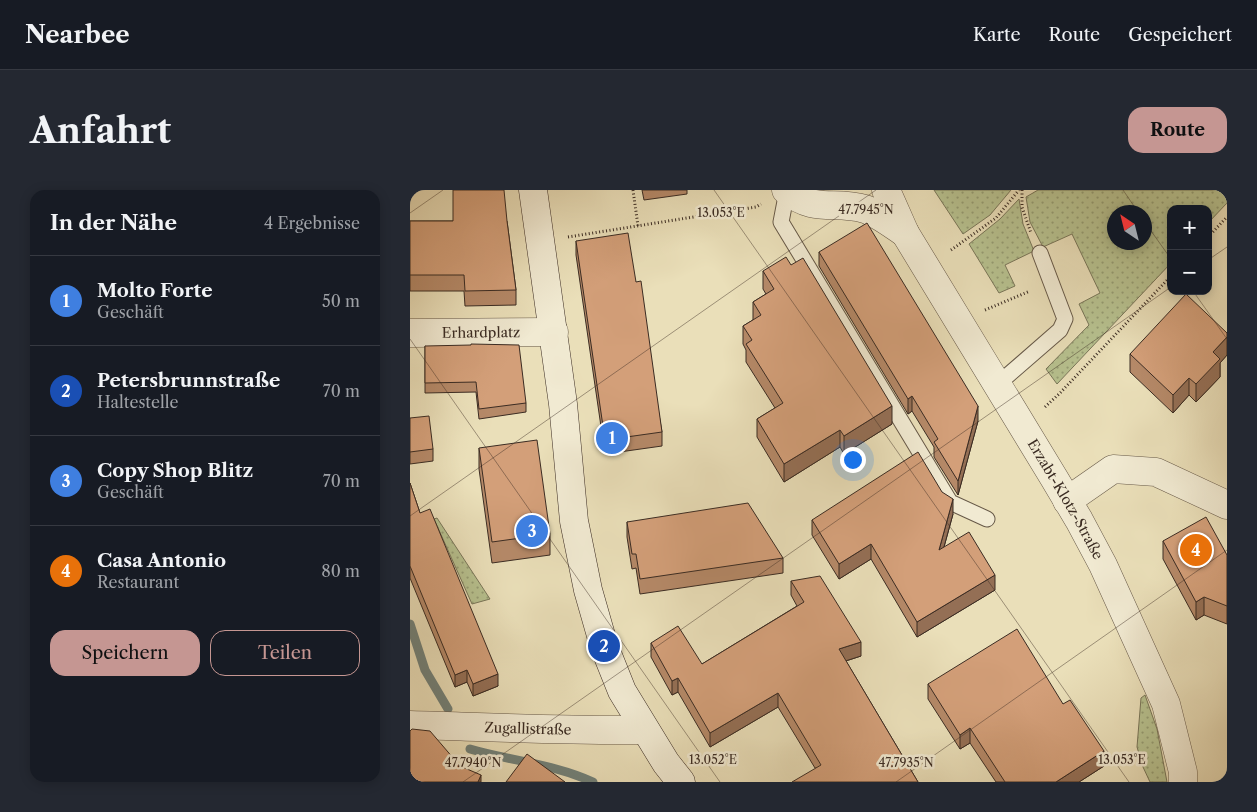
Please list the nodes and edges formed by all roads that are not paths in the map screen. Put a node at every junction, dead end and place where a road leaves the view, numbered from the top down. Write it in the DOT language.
graph roads {
  1 [pos="533,190"];
  2 [pos="786,190"];
  3 [pos="886,190"];
  4 [pos="906,234"];
  5 [pos="1040,253"];
  6 [pos="554,332"];
  7 [pos="410,333"];
  8 [pos="998,384"];
  9 [pos="1067,501"];
  10 [pos="1227,506"];
  11 [pos="987,519"];
  12 [pos="410,725"];
  13 [pos="644,730"];
  14 [pos="681,782"];
  15 [pos="1183,782"];
  1 -- 6 [label="street"];
  2 -- 4 [label="street, Erzabt-Klotz-Straße"];
  2 -- 11 [label="lane"];
  3 -- 4 [label="street, Erzabt-Klotz-Straße"];
  4 -- 8 [label="street, Erzabt-Klotz-Straße"];
  5 -- 8 [label="lane"];
  6 -- 7 [label="street, Erhardplatz"];
  6 -- 13 [label="street"];
  8 -- 9 [label="street, Erzabt-Klotz-Straße"];
  9 -- 10 [label="street"];
  9 -- 15 [label="street, Erzabt-Klotz-Straße"];
  12 -- 13 [label="street, Zugallistraße"];
  13 -- 14 [label="street"];
}
